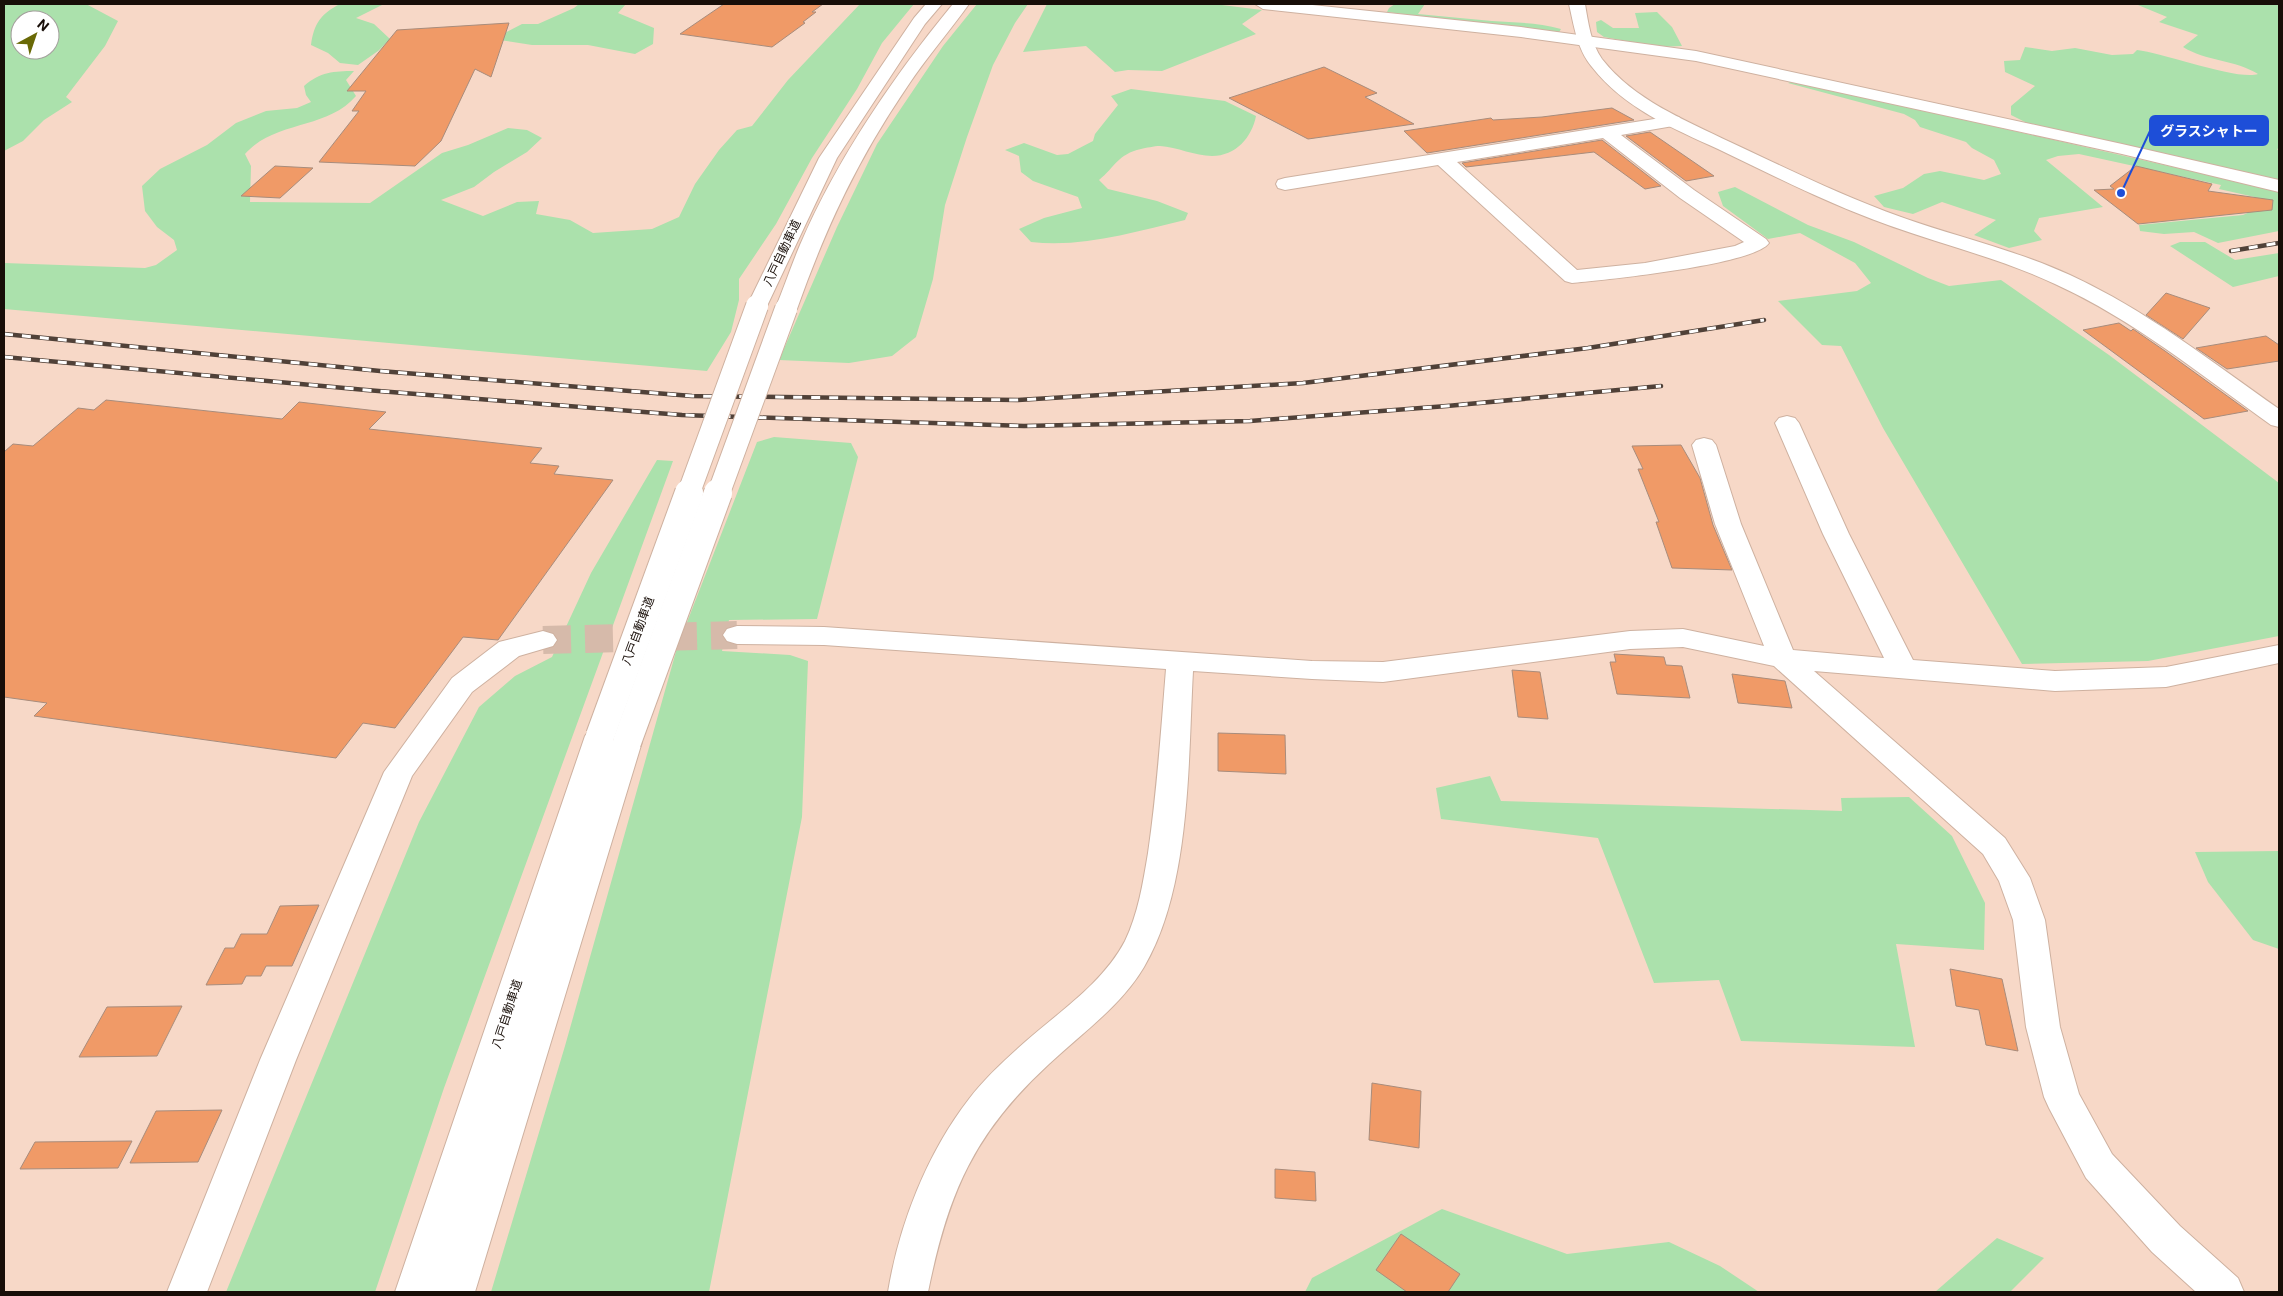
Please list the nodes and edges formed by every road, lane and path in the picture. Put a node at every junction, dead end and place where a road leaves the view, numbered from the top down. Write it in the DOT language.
graph roads {
  1 [pos="934,4"];
  2 [pos="961,4"];
  3 [pos="1263,4"];
  4 [pos="1577,4"];
  5 [pos="1586,41"];
  6 [pos="1673,121"];
  7 [pos="1608,133"];
  8 [pos="1443,159"];
  9 [pos="1284,184"];
  10 [pos="2279,186"];
  11 [pos="2279,420"];
  12 [pos="1787,423"];
  13 [pos="1704,445"];
  14 [pos="737,635"];
  15 [pos="543,640"];
  16 [pos="2279,654"];
  17 [pos="1783,659"];
  18 [pos="1180,661"];
  19 [pos="1904,669"];
  20 [pos="614,739"];
  21 [pos="187,1292"];
  22 [pos="414,1292"];
  23 [pos="455,1292"];
  24 [pos="908,1292"];
  25 [pos="2224,1292"];
  1 -- 20 [label="main road, 八戸自動車道, bridge"];
  2 -- 20 [label="main road, 八戸自動車道, bridge"];
  3 -- 5 [label="main road"];
  4 -- 5 [label="main road"];
  5 -- 6 [label="main road"];
  5 -- 10 [label="main road"];
  6 -- 7 [label="main road"];
  6 -- 11 [label="main road"];
  7 -- 8 [label="main road"];
  7 -- 8 [label="main road"];
  8 -- 9 [label="main road"];
  12 -- 19 [label="main road"];
  13 -- 17 [label="main road"];
  14 -- 18 [label="main road"];
  15 -- 21 [label="main road"];
  16 -- 19 [label="main road"];
  17 -- 18 [label="main road"];
  17 -- 19 [label="main road"];
  17 -- 25 [label="main road"];
  18 -- 24 [label="main road"];
  20 -- 22 [label="main road, 八戸自動車道"];
  20 -- 23 [label="main road, 八戸自動車道"];
}
